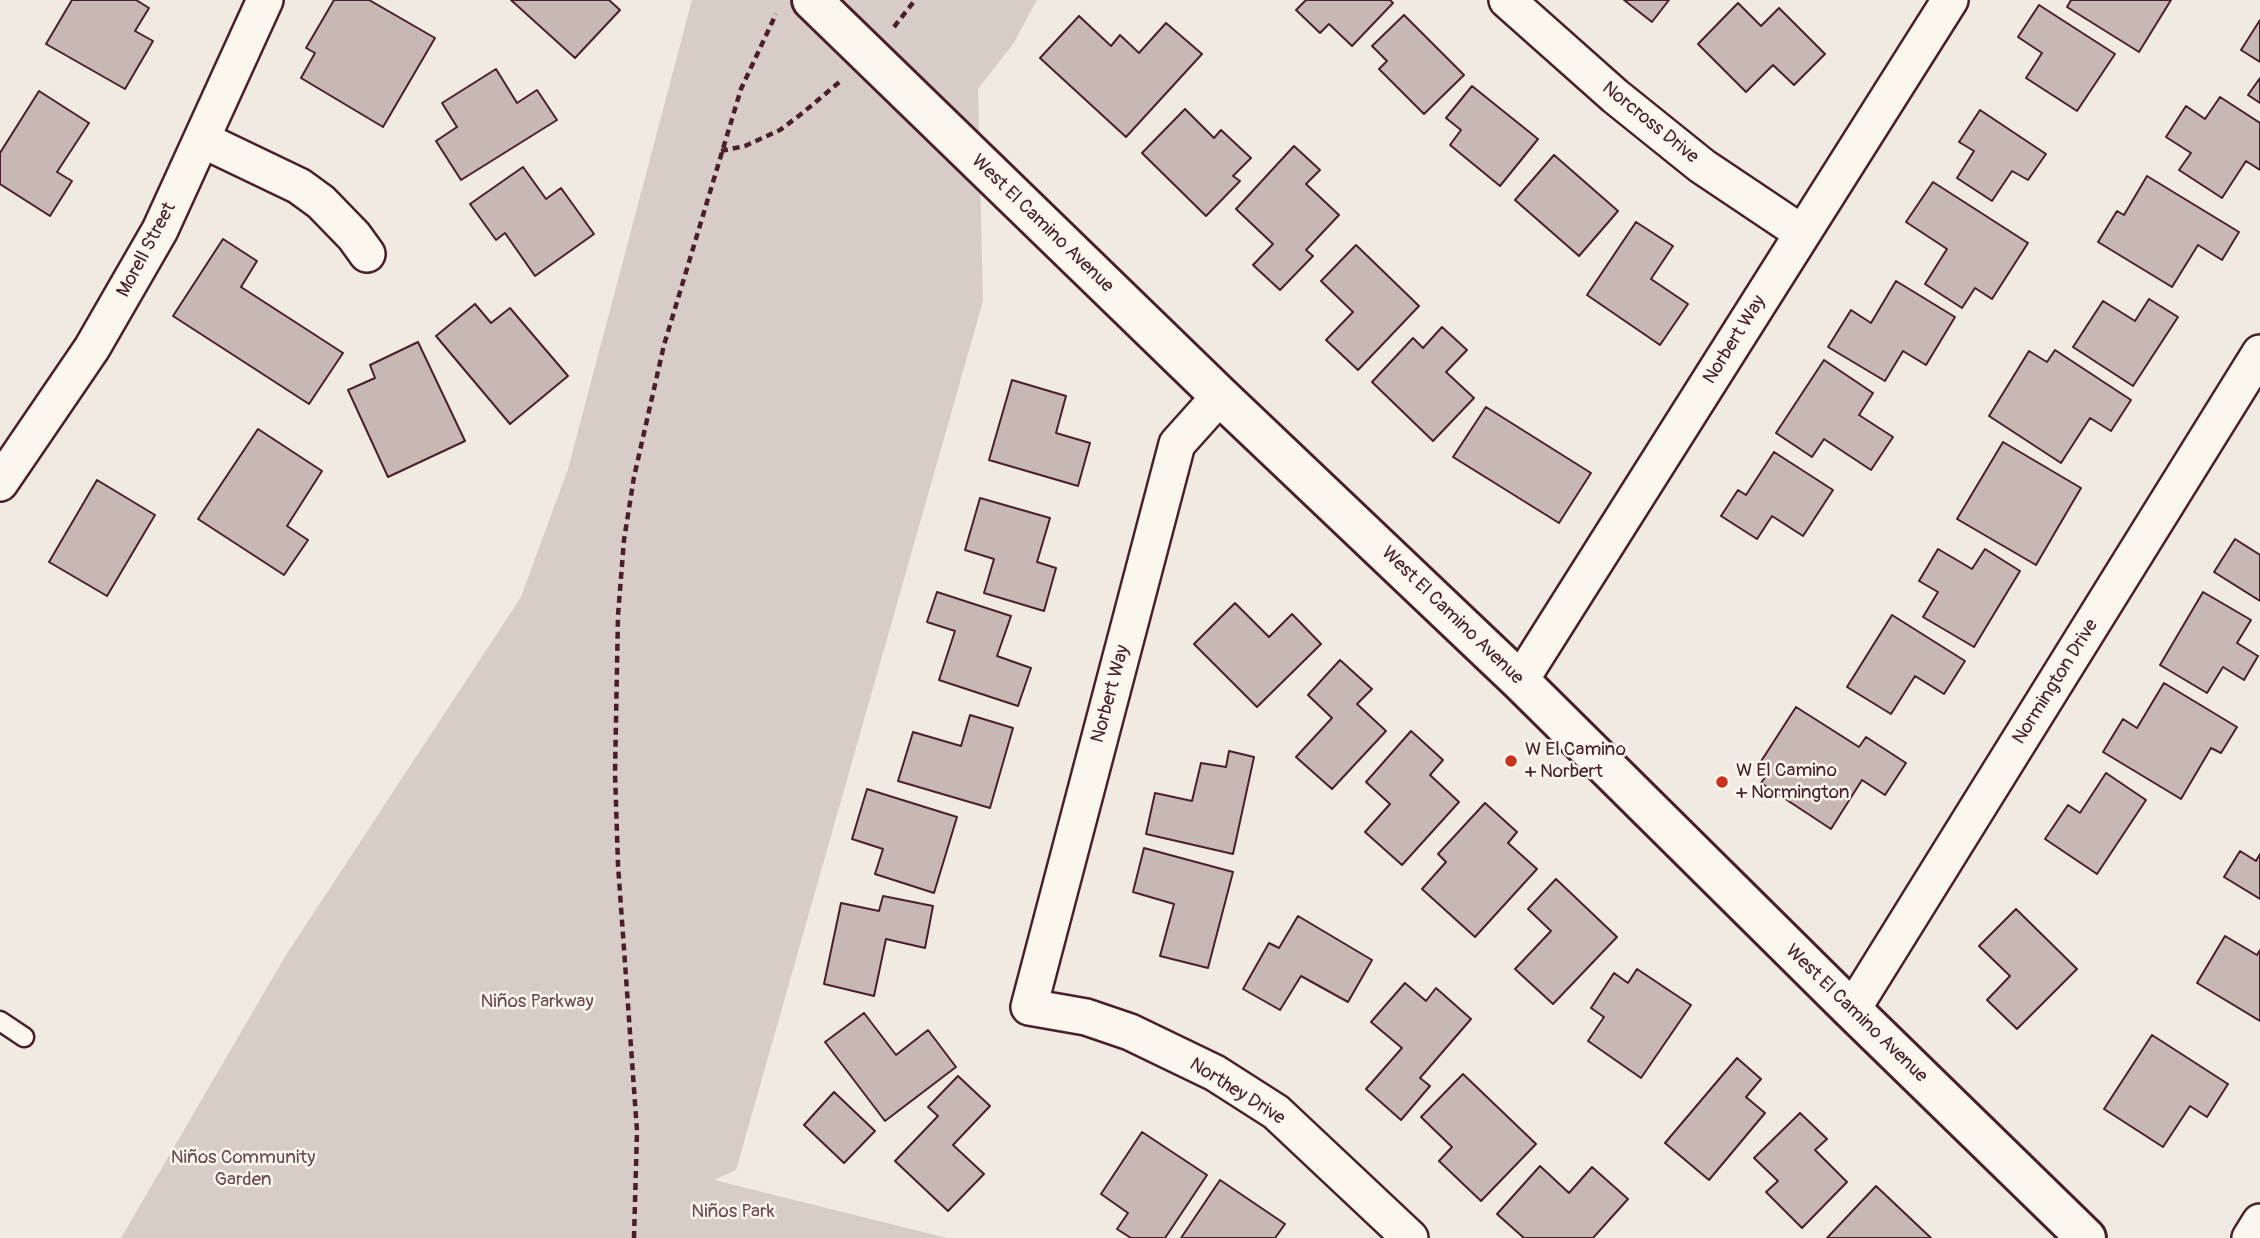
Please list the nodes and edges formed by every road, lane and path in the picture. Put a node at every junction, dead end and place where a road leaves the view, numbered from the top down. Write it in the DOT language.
graph roads {
  1 [pos="265,0"];
  2 [pos="812,0"];
  3 [pos="915,0"];
  4 [pos="1507,0"];
  5 [pos="1950,0"];
  6 [pos="767,30"];
  7 [pos="870,57"];
  8 [pos="203,140"];
  9 [pos="721,151"];
  10 [pos="1802,233"];
  11 [pos="367,254"];
  12 [pos="2260,353"];
  13 [pos="1220,396"];
  14 [pos="0,483"];
  15 [pos="1520,681"];
  16 [pos="1029,1007"];
  17 [pos="1852,1010"];
  18 [pos="0,1021"];
  19 [pos="24,1037"];
  20 [pos="2260,1222"];
  21 [pos="634,1238"];
  22 [pos="1410,1238"];
  23 [pos="2086,1238"];
  24 [pos="2250,1238"];
  1 -- 8 [label="street, Morell Street"];
  2 -- 7 [label="main road, West El Camino Avenue"];
  3 -- 7 [label="path"];
  4 -- 10 [label="street, Norcross Drive"];
  5 -- 10 [label="street, Norbert Way"];
  6 -- 9 [label="path"];
  7 -- 9 [label="path"];
  7 -- 13 [label="main road, West El Camino Avenue"];
  8 -- 11 [label="street"];
  8 -- 14 [label="street, Morell Street"];
  9 -- 21 [label="path"];
  10 -- 15 [label="street, Norbert Way"];
  12 -- 17 [label="street, Normington Drive"];
  13 -- 15 [label="main road, West El Camino Avenue"];
  13 -- 16 [label="street, Norbert Way"];
  15 -- 17 [label="main road, West El Camino Avenue"];
  16 -- 22 [label="street, Northey Drive"];
  17 -- 23 [label="main road, West El Camino Avenue"];
  18 -- 19 [label="lane"];
  20 -- 24 [label="street"];
}
